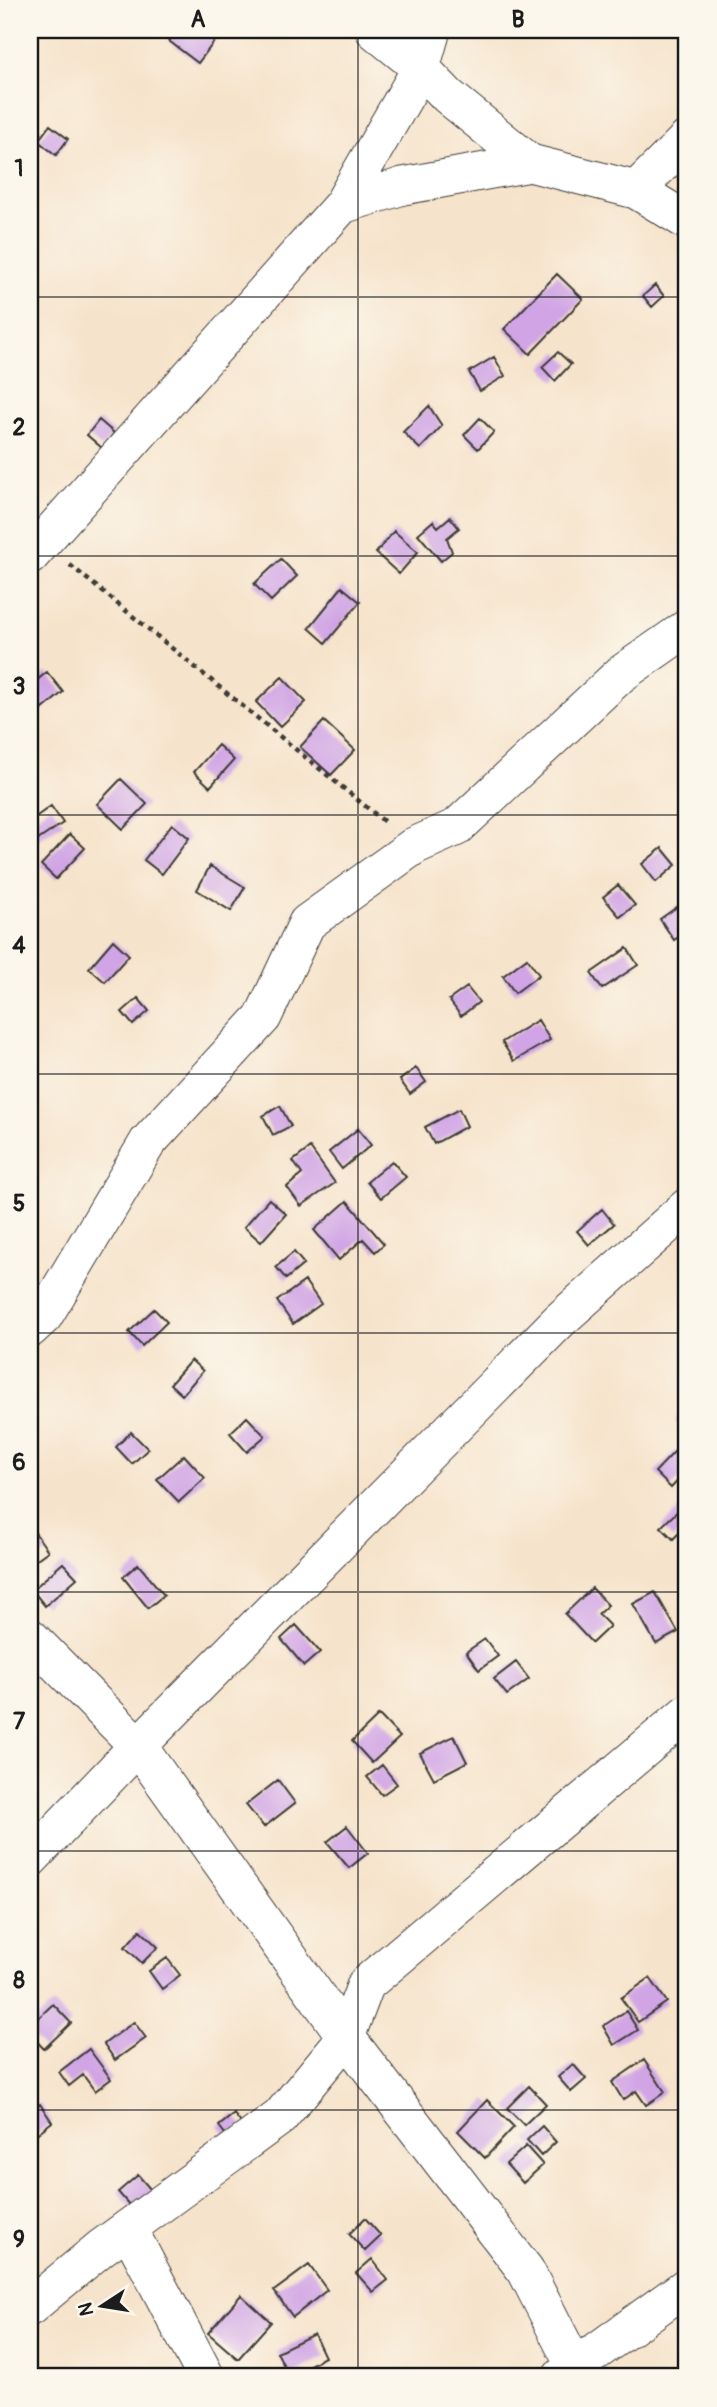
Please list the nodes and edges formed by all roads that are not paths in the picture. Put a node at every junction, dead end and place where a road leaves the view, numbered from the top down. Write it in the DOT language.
graph roads {
  1 [pos="374,30"];
  2 [pos="432,30"];
  3 [pos="421,68"];
  4 [pos="687,139"];
  5 [pos="530,163"];
  6 [pos="635,190"];
  7 [pos="342,205"];
  8 [pos="687,221"];
  9 [pos="36,549"];
  10 [pos="687,628"];
  11 [pos="687,1207"];
  12 [pos="30,1329"];
  13 [pos="30,1637"];
  14 [pos="687,1713"];
  15 [pos="138,1746"];
  16 [pos="30,1859"];
  17 [pos="346,2037"];
  18 [pos="128,2228"];
  19 [pos="687,2286"];
  20 [pos="30,2307"];
  21 [pos="572,2374"];
  22 [pos="206,2377"];
  1 -- 3 [label="street"];
  2 -- 3 [label="street"];
  3 -- 5 [label="street"];
  3 -- 7 [label="street"];
  4 -- 6 [label="street"];
  5 -- 6 [label="street"];
  5 -- 7 [label="street"];
  6 -- 8 [label="street"];
  7 -- 9 [label="street"];
  10 -- 12 [label="street"];
  11 -- 15 [label="street"];
  13 -- 15 [label="street"];
  14 -- 17 [label="street"];
  15 -- 16 [label="street"];
  15 -- 17 [label="street"];
  17 -- 18 [label="street"];
  17 -- 21 [label="street"];
  18 -- 20 [label="street"];
  18 -- 22 [label="street"];
  19 -- 21 [label="street"];
}
